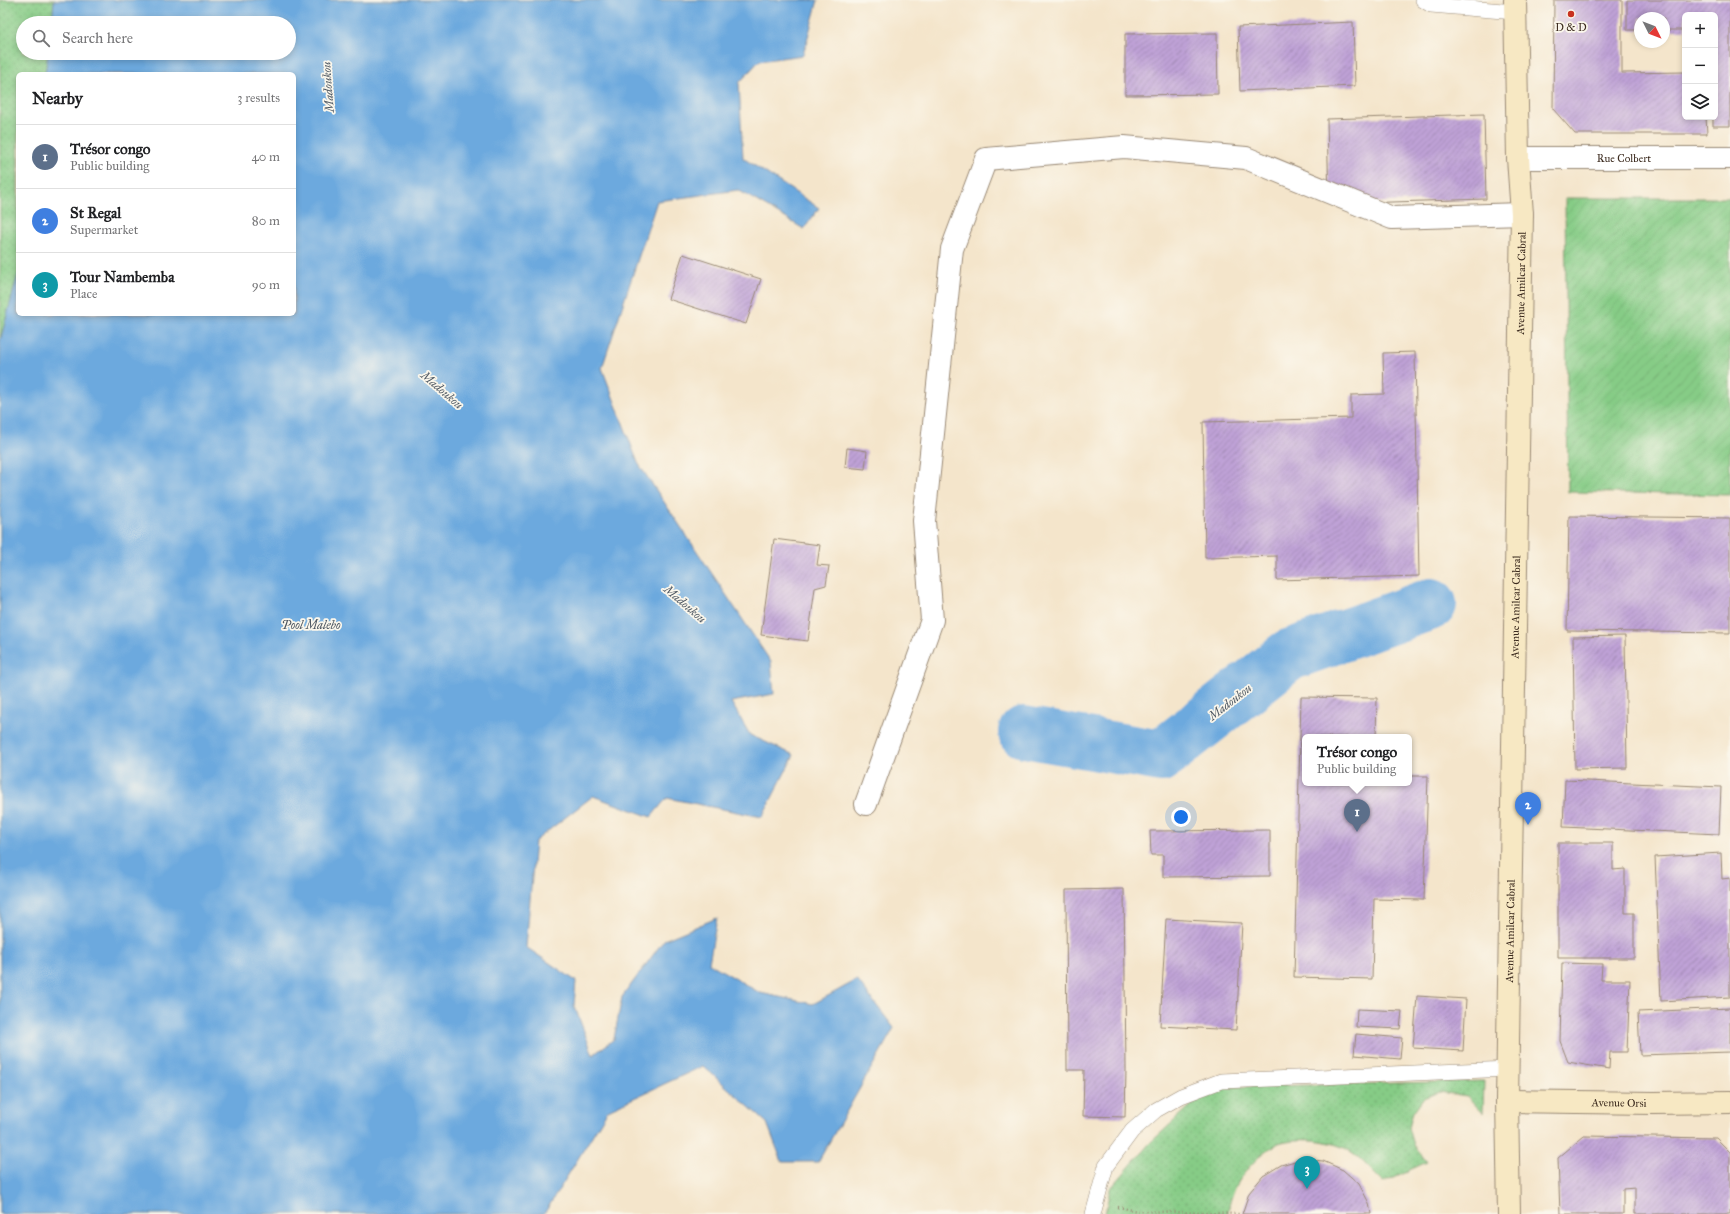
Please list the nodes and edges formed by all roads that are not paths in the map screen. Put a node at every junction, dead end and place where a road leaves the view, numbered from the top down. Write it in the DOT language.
graph roads {
  1 [pos="1423,0"];
  2 [pos="1515,6"];
  3 [pos="1518,158"];
  4 [pos="1730,158"];
  5 [pos="1522,214"];
  6 [pos="866,804"];
  7 [pos="1509,1069"];
  8 [pos="1508,1101"];
  9 [pos="1730,1102"];
  10 [pos="1094,1209"];
  11 [pos="1509,1214"];
  1 -- 2 [label="lane"];
  2 -- 3 [label="main road, Avenue Amilcar Cabral"];
  3 -- 4 [label="street, Rue Colbert"];
  3 -- 5 [label="main road, Avenue Amilcar Cabral"];
  5 -- 6 [label="street"];
  5 -- 7 [label="main road, Avenue Amilcar Cabral"];
  7 -- 8 [label="main road, Avenue Amilcar Cabral"];
  7 -- 10 [label="lane"];
  8 -- 9 [label="main road, Avenue Orsi"];
  8 -- 11 [label="main road, Avenue Amilcar Cabral"];
}
